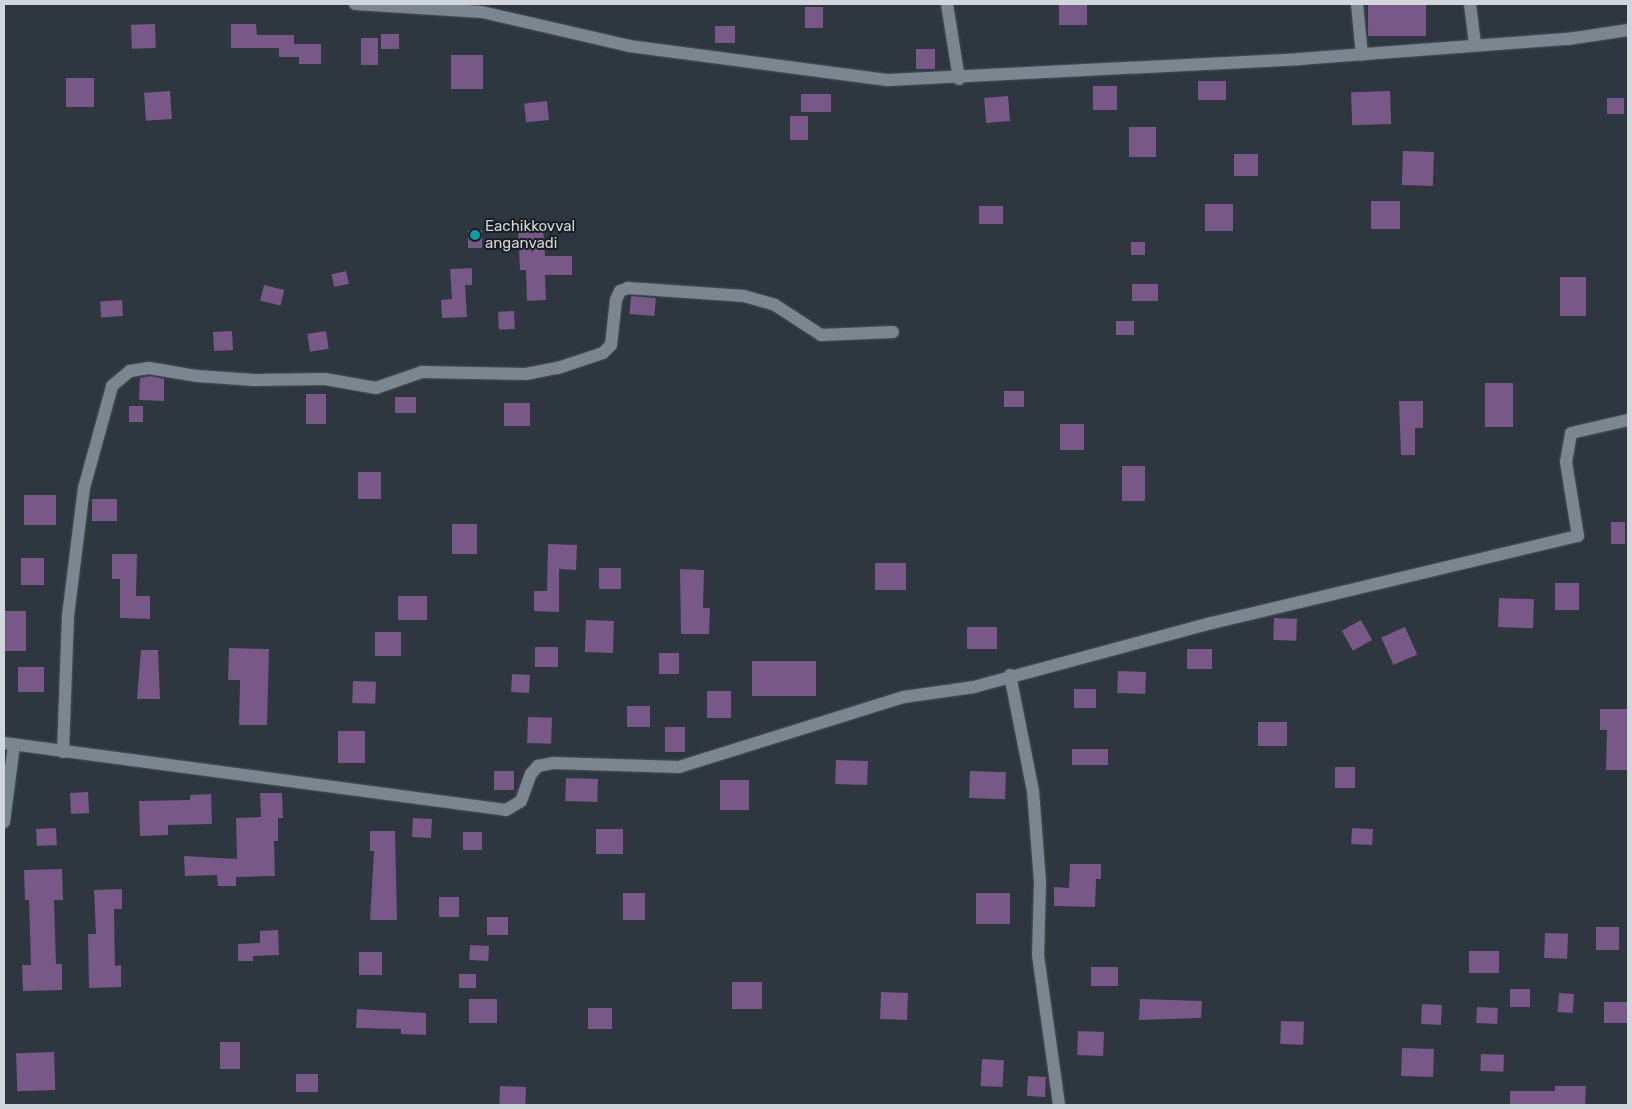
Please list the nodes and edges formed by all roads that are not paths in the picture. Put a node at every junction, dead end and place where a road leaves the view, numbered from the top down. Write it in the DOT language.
graph roads {
  1 [pos="355,4"];
  2 [pos="947,4"];
  3 [pos="1357,4"];
  4 [pos="1470,4"];
  5 [pos="1628,30"];
  6 [pos="1475,44"];
  7 [pos="1362,55"];
  8 [pos="960,79"];
  9 [pos="893,332"];
  10 [pos="1628,420"];
  11 [pos="1010,675"];
  12 [pos="9,744"];
  13 [pos="62,752"];
  14 [pos="4,822"];
  15 [pos="1059,1105"];
  1 -- 8 [label="street"];
  2 -- 8 [label="street"];
  3 -- 7 [label="street"];
  4 -- 6 [label="street"];
  5 -- 6 [label="street"];
  6 -- 7 [label="street"];
  7 -- 8 [label="street"];
  9 -- 13 [label="street"];
  10 -- 11 [label="street"];
  11 -- 13 [label="street"];
  11 -- 15 [label="street"];
  12 -- 13 [label="street"];
  12 -- 14 [label="street"];
}
